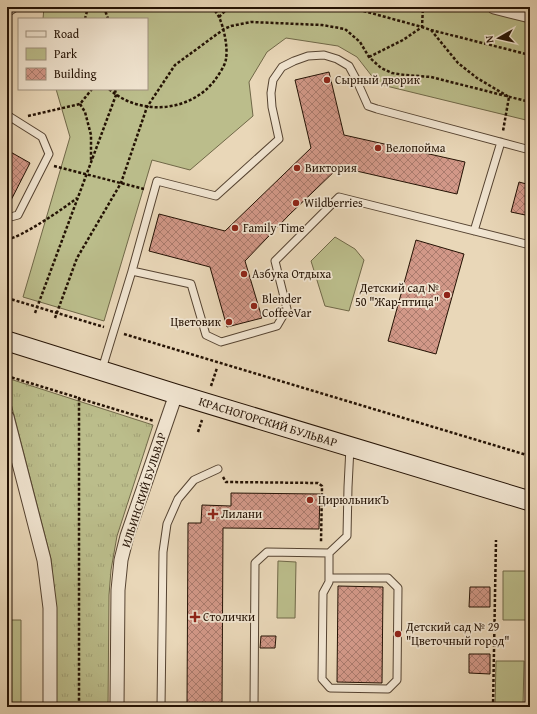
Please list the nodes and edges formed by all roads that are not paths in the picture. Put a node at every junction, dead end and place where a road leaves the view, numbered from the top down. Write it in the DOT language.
graph roads {
  1 [pos="16,7"];
  2 [pos="494,7"];
  3 [pos="7,13"];
  4 [pos="530,16"];
  5 [pos="7,115"];
  6 [pos="501,142"];
  7 [pos="530,150"];
  8 [pos="7,218"];
  9 [pos="474,231"];
  10 [pos="530,245"];
  11 [pos="132,271"];
  12 [pos="7,341"];
  13 [pos="101,371"];
  14 [pos="176,394"];
  15 [pos="7,417"];
  16 [pos="350,447"];
  17 [pos="218,469"];
  18 [pos="530,501"];
  19 [pos="329,553"];
  20 [pos="329,578"];
  21 [pos="50,707"];
  22 [pos="117,707"];
  23 [pos="161,707"];
  24 [pos="254,707"];
  1 -- 3 [label="lane"];
  2 -- 4 [label="street"];
  5 -- 8 [label="lane"];
  6 -- 7 [label="lane"];
  6 -- 9 [label="lane"];
  6 -- 11 [label="lane"];
  9 -- 10 [label="lane"];
  9 -- 11 [label="lane"];
  11 -- 13 [label="lane"];
  12 -- 13 [label="main road, КРАСНОГОРСКИЙ БУЛЬВАР"];
  13 -- 14 [label="main road, КРАСНОГОРСКИЙ БУЛЬВАР"];
  14 -- 16 [label="main road, КРАСНОГОРСКИЙ БУЛЬВАР"];
  14 -- 22 [label="street, ИЛЬИНСКИЙ БУЛЬВАР"];
  15 -- 21 [label="street"];
  16 -- 18 [label="main road, КРАСНОГОРСКИЙ БУЛЬВАР"];
  16 -- 19 [label="lane"];
  17 -- 23 [label="lane"];
  19 -- 20 [label="lane"];
  19 -- 24 [label="lane"];
  20 -- 20 [label="lane"];
}
